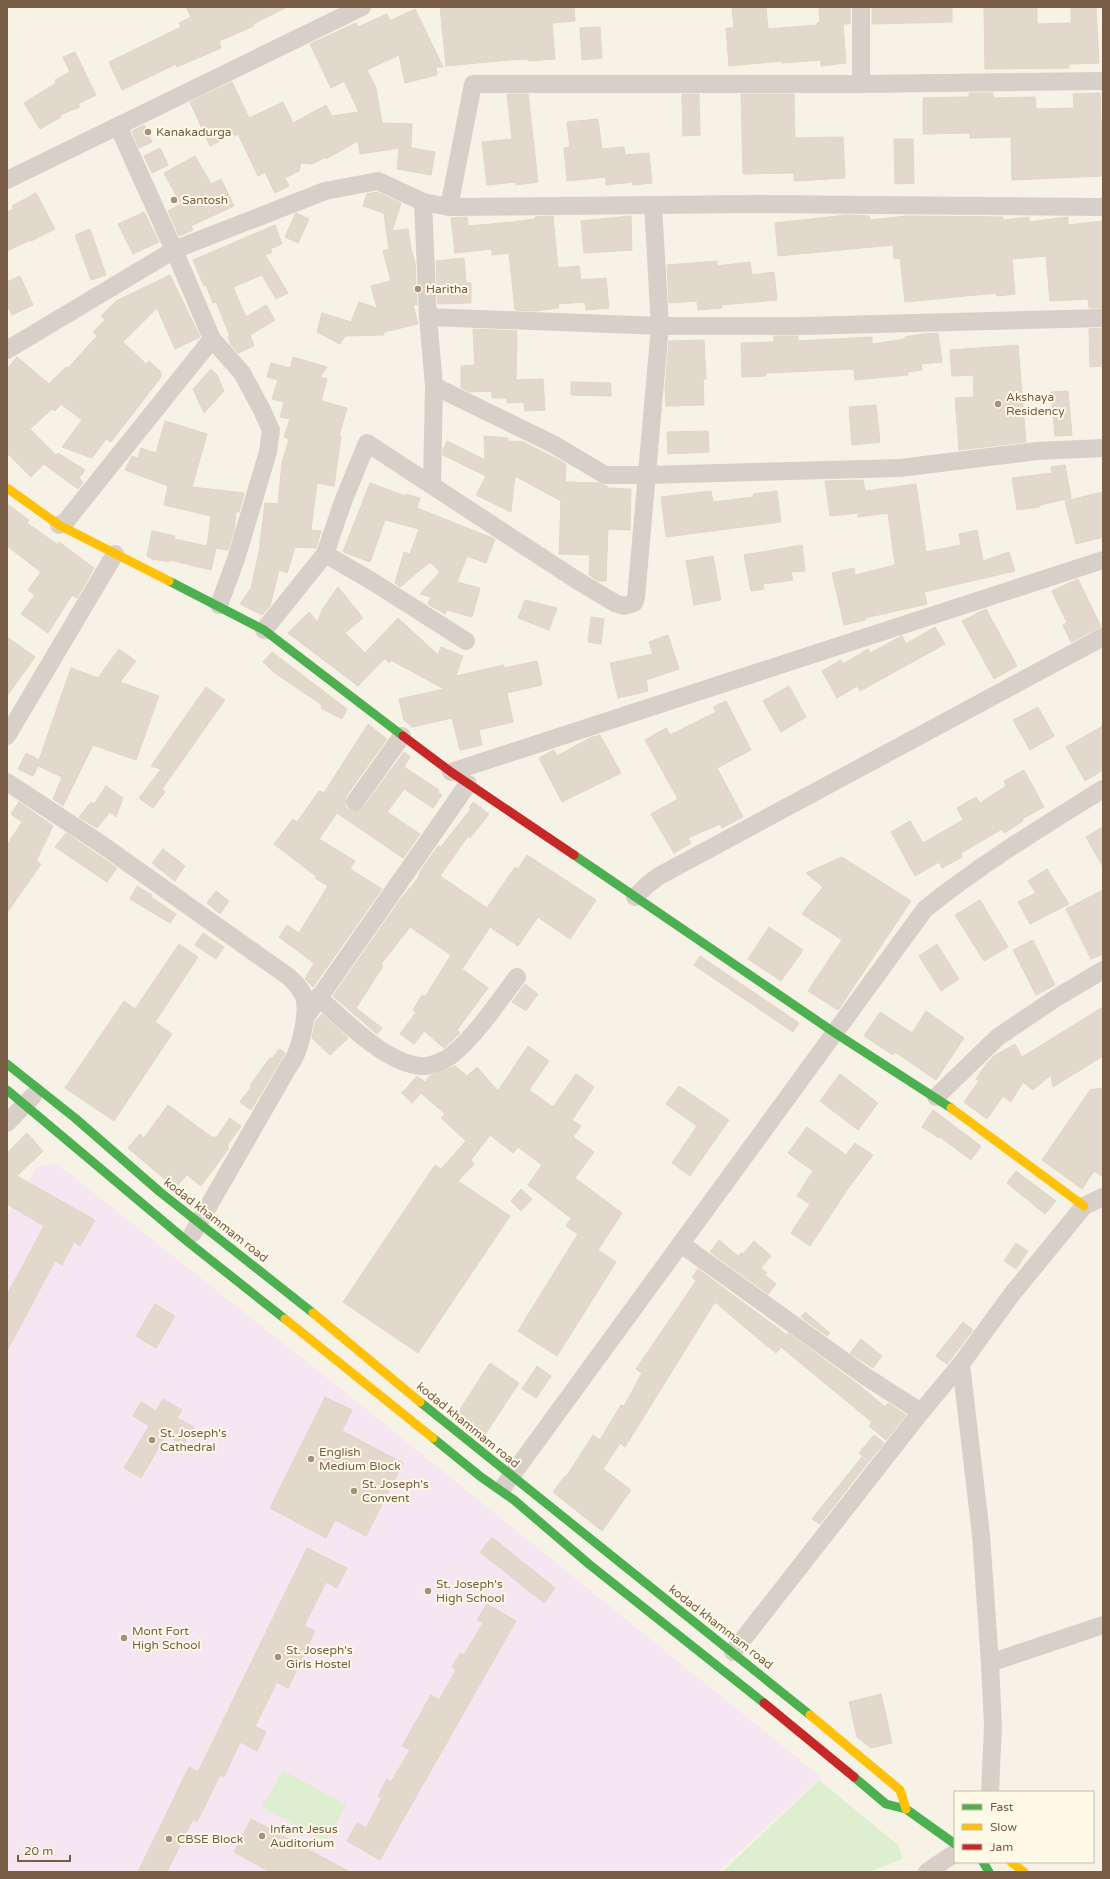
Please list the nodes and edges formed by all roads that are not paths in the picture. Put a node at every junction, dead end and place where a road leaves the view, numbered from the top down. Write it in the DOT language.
graph roads {
  1 [pos="362,7"];
  2 [pos="861,7"];
  3 [pos="1103,80"];
  4 [pos="861,84"];
  5 [pos="118,126"];
  6 [pos="7,180"];
  7 [pos="423,202"];
  8 [pos="653,205"];
  9 [pos="449,207"];
  10 [pos="1103,207"];
  11 [pos="174,250"];
  12 [pos="428,317"];
  13 [pos="1103,318"];
  14 [pos="660,326"];
  15 [pos="212,339"];
  16 [pos="7,350"];
  17 [pos="434,386"];
  18 [pos="1103,448"];
  19 [pos="648,475"];
  20 [pos="432,485"];
  21 [pos="7,488"];
  22 [pos="59,525"];
  23 [pos="115,554"];
  24 [pos="325,554"];
  25 [pos="1103,560"];
  26 [pos="219,606"];
  27 [pos="264,630"];
  28 [pos="1103,638"];
  29 [pos="466,641"];
  30 [pos="7,736"];
  31 [pos="402,736"];
  32 [pos="451,772"];
  33 [pos="7,782"];
  34 [pos="468,784"];
  35 [pos="1103,789"];
  36 [pos="355,802"];
  37 [pos="635,897"];
  38 [pos="1103,970"];
  39 [pos="517,977"];
  40 [pos="318,997"];
  41 [pos="304,1018"];
  42 [pos="835,1033"];
  43 [pos="7,1064"];
  44 [pos="39,1089"];
  45 [pos="7,1090"];
  46 [pos="936,1097"];
  47 [pos="25,1104"];
  48 [pos="7,1123"];
  49 [pos="1103,1197"];
  50 [pos="1084,1206"];
  51 [pos="199,1222"];
  52 [pos="188,1242"];
  53 [pos="681,1244"];
  54 [pos="961,1364"];
  55 [pos="921,1412"];
  56 [pos="512,1475"];
  57 [pos="501,1490"];
  58 [pos="1103,1625"];
  59 [pos="733,1652"];
  60 [pos="990,1663"];
  61 [pos="990,1791"];
  62 [pos="906,1809"];
  63 [pos="954,1843"];
  64 [pos="954,1854"];
  65 [pos="984,1863"];
  66 [pos="1012,1863"];
  67 [pos="927,1872"];
  68 [pos="990,1872"];
  69 [pos="1024,1872"];
  1 -- 5 [label="street"];
  2 -- 4 [label="street"];
  3 -- 4 [label="street"];
  4 -- 9 [label="street"];
  5 -- 6 [label="street"];
  5 -- 11 [label="street"];
  7 -- 9 [label="street"];
  7 -- 11 [label="street"];
  7 -- 12 [label="street"];
  8 -- 9 [label="street"];
  8 -- 10 [label="street"];
  8 -- 14 [label="street"];
  11 -- 15 [label="street"];
  11 -- 16 [label="street"];
  12 -- 14 [label="street"];
  12 -- 17 [label="street"];
  13 -- 14 [label="street"];
  14 -- 19 [label="street"];
  15 -- 22 [label="street"];
  15 -- 26 [label="street"];
  17 -- 19 [label="street"];
  17 -- 20 [label="street"];
  18 -- 19 [label="street"];
  19 -- 20 [label="street"];
  20 -- 24 [label="street"];
  21 -- 22 [label="main road"];
  22 -- 23 [label="main road"];
  23 -- 26 [label="main road"];
  23 -- 30 [label="street"];
  24 -- 27 [label="street"];
  24 -- 29 [label="street"];
  25 -- 32 [label="street"];
  26 -- 27 [label="main road"];
  27 -- 31 [label="main road"];
  28 -- 37 [label="street"];
  31 -- 32 [label="main road"];
  31 -- 36 [label="street"];
  32 -- 34 [label="main road"];
  33 -- 41 [label="street"];
  34 -- 37 [label="main road"];
  34 -- 40 [label="street"];
  35 -- 42 [label="street"];
  37 -- 42 [label="main road"];
  38 -- 46 [label="street"];
  39 -- 40 [label="street"];
  40 -- 41 [label="street"];
  41 -- 51 [label="street"];
  42 -- 46 [label="main road"];
  42 -- 53 [label="street"];
  43 -- 44 [label="main road, kodad khammam road"];
  44 -- 47 [label="street"];
  44 -- 51 [label="main road, kodad khammam road"];
  45 -- 47 [label="main road"];
  46 -- 50 [label="main road"];
  47 -- 48 [label="street"];
  47 -- 52 [label="main road"];
  49 -- 50 [label="street"];
  50 -- 54 [label="street"];
  51 -- 52 [label="street"];
  51 -- 56 [label="main road, kodad khammam road"];
  52 -- 57 [label="main road"];
  53 -- 55 [label="street"];
  53 -- 56 [label="street"];
  54 -- 55 [label="street"];
  54 -- 60 [label="street"];
  55 -- 59 [label="street"];
  56 -- 57 [label="street"];
  56 -- 59 [label="main road, kodad khammam road"];
  57 -- 62 [label="main road"];
  58 -- 60 [label="street"];
  59 -- 62 [label="main road, kodad khammam road"];
  60 -- 61 [label="street"];
  62 -- 63 [label="main road"];
  64 -- 67 [label="street"];
  65 -- 68 [label="main road"];
  66 -- 69 [label="main road"];
}
